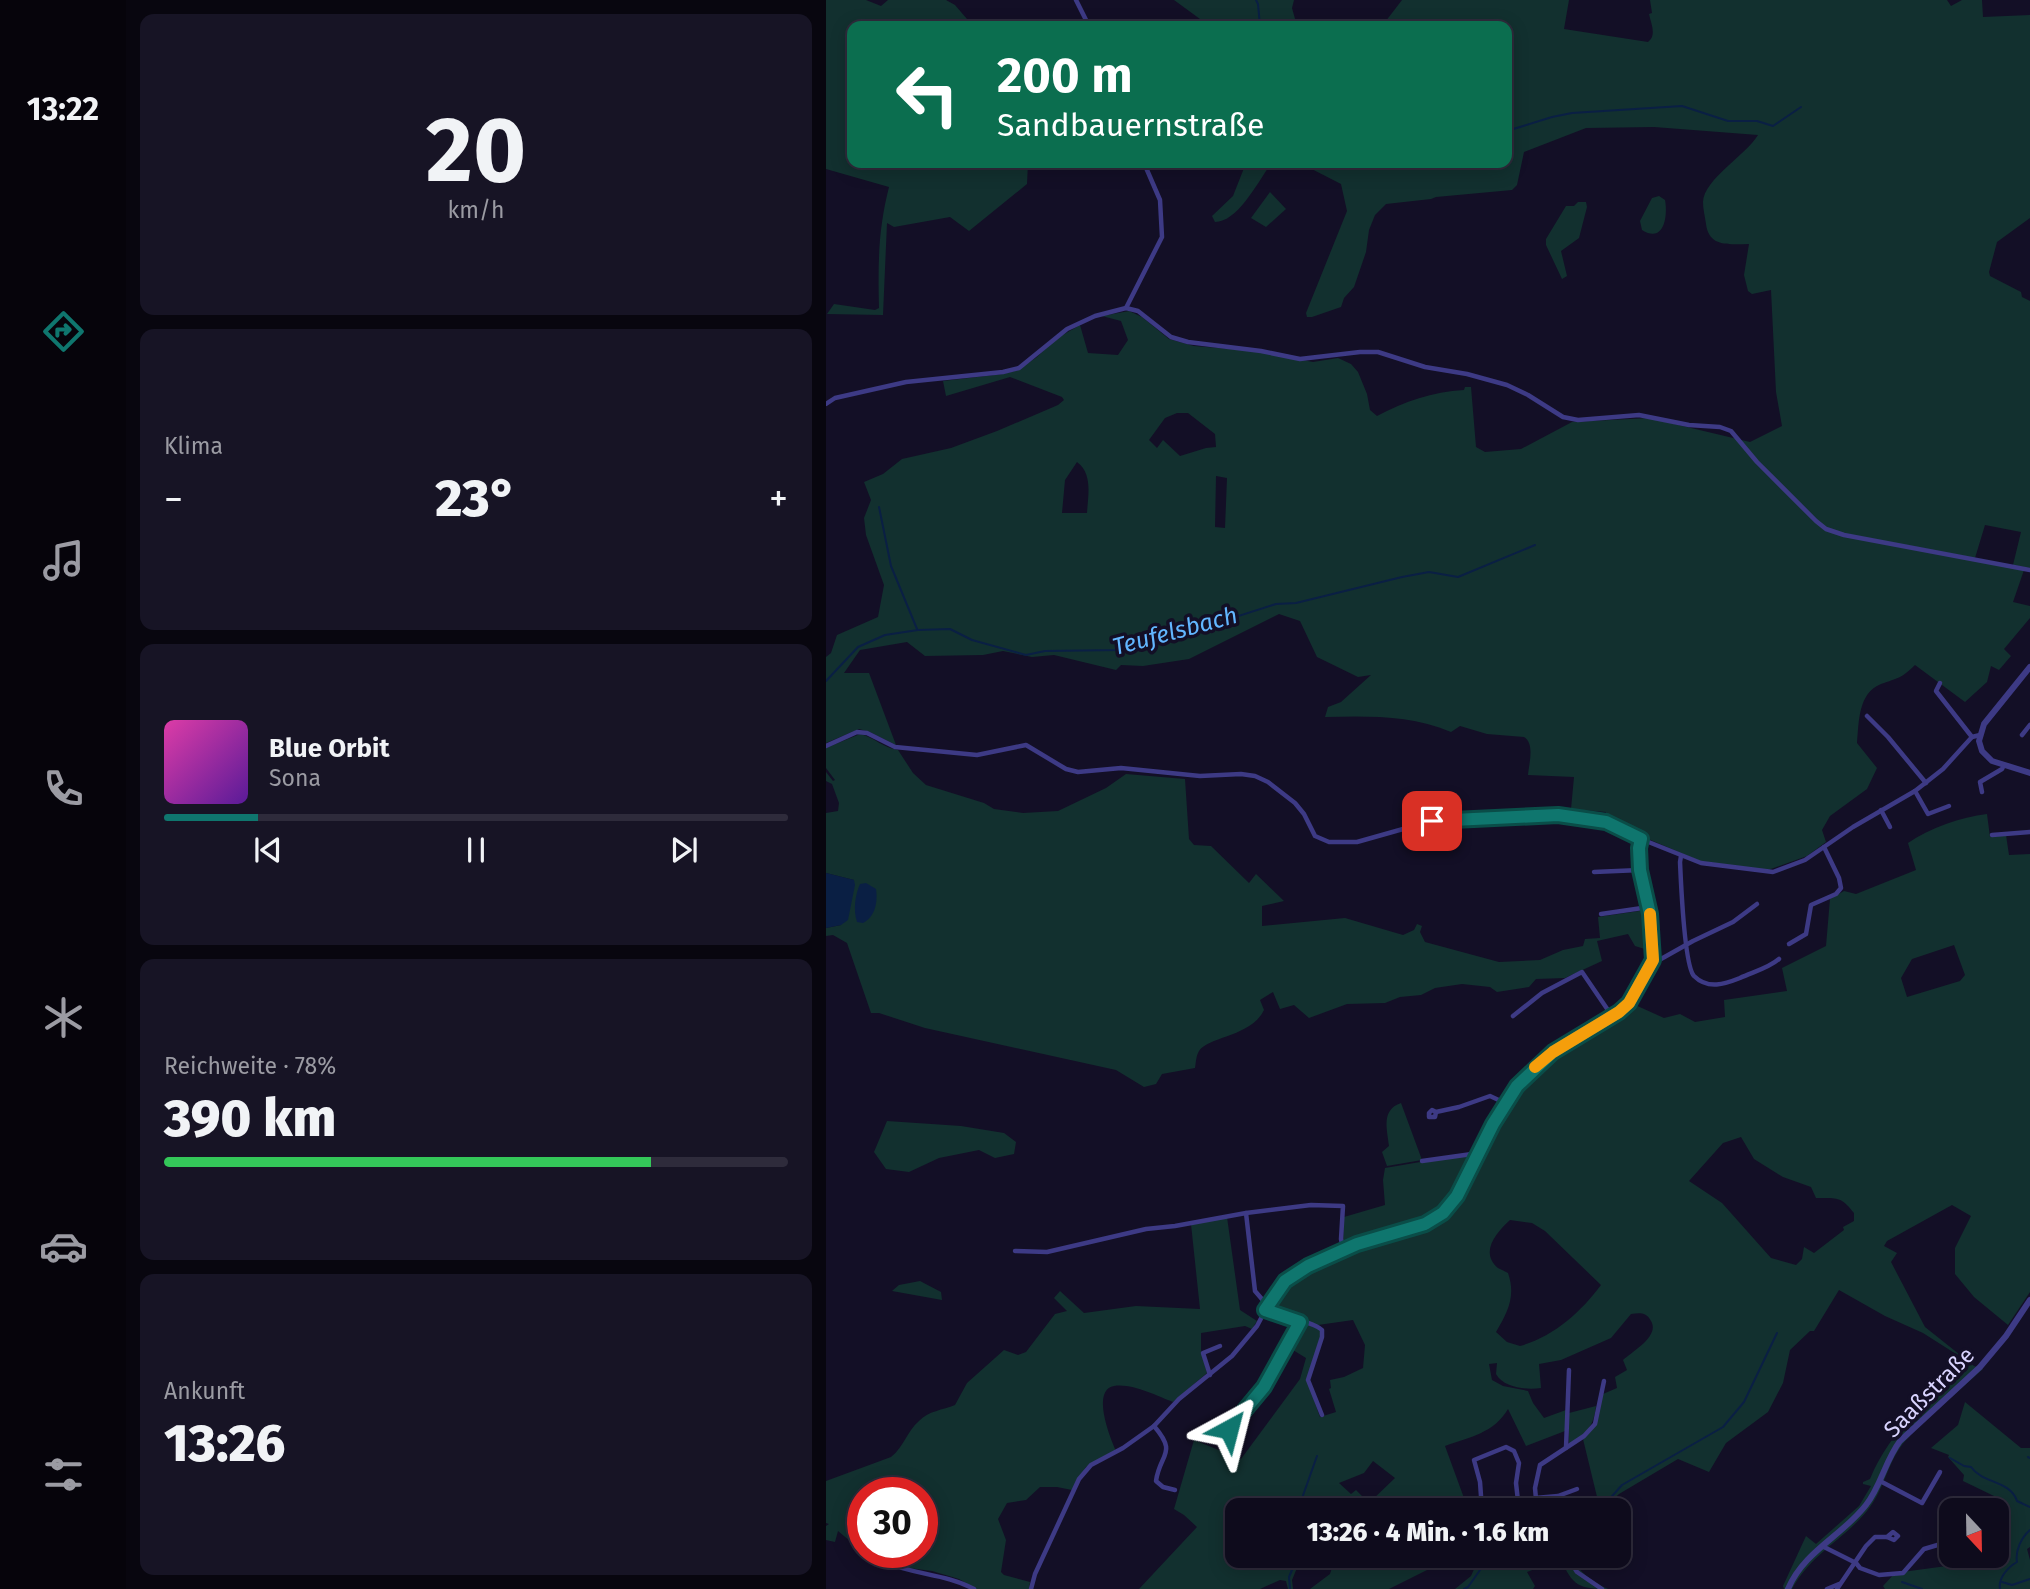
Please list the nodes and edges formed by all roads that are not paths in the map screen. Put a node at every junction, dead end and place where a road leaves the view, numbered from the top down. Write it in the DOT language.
graph roads {
  1 [pos="1076,0"];
  2 [pos="1086,21"];
  3 [pos="1146,168"];
  4 [pos="1125,308"];
  5 [pos="826,404"];
  6 [pos="2030,570"];
  7 [pos="2030,667"];
  8 [pos="1940,683"];
  9 [pos="1867,716"];
  10 [pos="2030,724"];
  11 [pos="2022,735"];
  12 [pos="1976,736"];
  13 [pos="826,746"];
  14 [pos="2004,765"];
  15 [pos="2030,773"];
  16 [pos="1926,783"];
  17 [pos="1915,791"];
  18 [pos="1982,792"];
  19 [pos="1949,806"];
  20 [pos="1881,810"];
  21 [pos="1890,827"];
  22 [pos="2030,832"];
  23 [pos="1992,835"];
  24 [pos="1641,839"];
  25 [pos="1824,847"];
  26 [pos="1681,856"];
  27 [pos="1640,870"];
  28 [pos="1594,872"];
  29 [pos="1756,904"];
  30 [pos="1649,907"];
  31 [pos="1601,914"];
  32 [pos="1686,944"];
  33 [pos="1788,944"];
  34 [pos="1779,959"];
  35 [pos="1653,960"];
  36 [pos="1513,1016"];
  37 [pos="1612,1016"];
  38 [pos="1505,1103"];
  39 [pos="1436,1112"];
  40 [pos="1479,1153"];
  41 [pos="1422,1160"];
  42 [pos="1246,1213"];
  43 [pos="1343,1249"];
  44 [pos="1015,1251"];
  45 [pos="2030,1300"];
  46 [pos="1266,1307"];
  47 [pos="1300,1322"];
  48 [pos="1220,1346"];
  49 [pos="1569,1370"];
  50 [pos="1210,1375"];
  51 [pos="1604,1381"];
  52 [pos="1322,1415"];
  53 [pos="1154,1426"];
  54 [pos="1223,1441"];
  55 [pos="1566,1448"];
  56 [pos="1940,1472"];
  57 [pos="1879,1481"];
  58 [pos="1577,1489"];
  59 [pos="1175,1490"];
  60 [pos="1481,1498"];
  61 [pos="1518,1498"];
  62 [pos="1535,1498"];
  63 [pos="1543,1498"];
  64 [pos="1887,1537"];
  65 [pos="1939,1545"];
  66 [pos="1822,1546"];
  67 [pos="1856,1563"];
  68 [pos="900,1568"];
  69 [pos="1576,1568"];
  70 [pos="1838,1587"];
  71 [pos="974,1589"];
  72 [pos="1031,1589"];
  73 [pos="1602,1589"];
  74 [pos="1788,1589"];
  75 [pos="1827,1589"];
  1 -- 2 [label="street"];
  3 -- 4 [label="street"];
  4 -- 5 [label="street"];
  4 -- 6 [label="street"];
  7 -- 12 [label="street"];
  8 -- 12 [label="street"];
  9 -- 16 [label="street"];
  10 -- 11 [label="street"];
  12 -- 14 [label="street"];
  12 -- 16 [label="street"];
  13 -- 24 [label="street"];
  14 -- 15 [label="street"];
  14 -- 18 [label="street"];
  16 -- 17 [label="street"];
  17 -- 19 [label="street"];
  17 -- 20 [label="street"];
  20 -- 21 [label="street"];
  20 -- 25 [label="street"];
  22 -- 23 [label="street"];
  24 -- 26 [label="street"];
  24 -- 27 [label="street"];
  25 -- 26 [label="street"];
  25 -- 33 [label="street"];
  26 -- 32 [label="street"];
  27 -- 28 [label="street"];
  27 -- 30 [label="street"];
  29 -- 32 [label="street"];
  30 -- 31 [label="street"];
  30 -- 35 [label="street"];
  32 -- 34 [label="street"];
  32 -- 35 [label="street"];
  35 -- 37 [label="street"];
  36 -- 37 [label="street"];
  37 -- 38 [label="street"];
  38 -- 39 [label="street"];
  38 -- 40 [label="street"];
  40 -- 41 [label="street"];
  40 -- 43 [label="street"];
  42 -- 43 [label="street"];
  42 -- 44 [label="street"];
  42 -- 46 [label="street"];
  43 -- 46 [label="street"];
  45 -- 57 [label="street, Saaßstraße"];
  46 -- 47 [label="street"];
  46 -- 50 [label="street"];
  47 -- 52 [label="street"];
  47 -- 54 [label="street"];
  48 -- 50 [label="street"];
  49 -- 55 [label="street"];
  50 -- 53 [label="street"];
  51 -- 55 [label="street"];
  53 -- 59 [label="street"];
  53 -- 72 [label="street"];
  55 -- 62 [label="street"];
  56 -- 57 [label="street"];
  57 -- 66 [label="street, Saaßstraße"];
  58 -- 63 [label="street"];
  60 -- 61 [label="street"];
  64 -- 67 [label="street"];
  65 -- 67 [label="street"];
  66 -- 67 [label="street"];
  66 -- 74 [label="street, Saaßstraße"];
  67 -- 70 [label="street"];
  68 -- 71 [label="street"];
  69 -- 73 [label="street"];
  70 -- 75 [label="street"];
}
